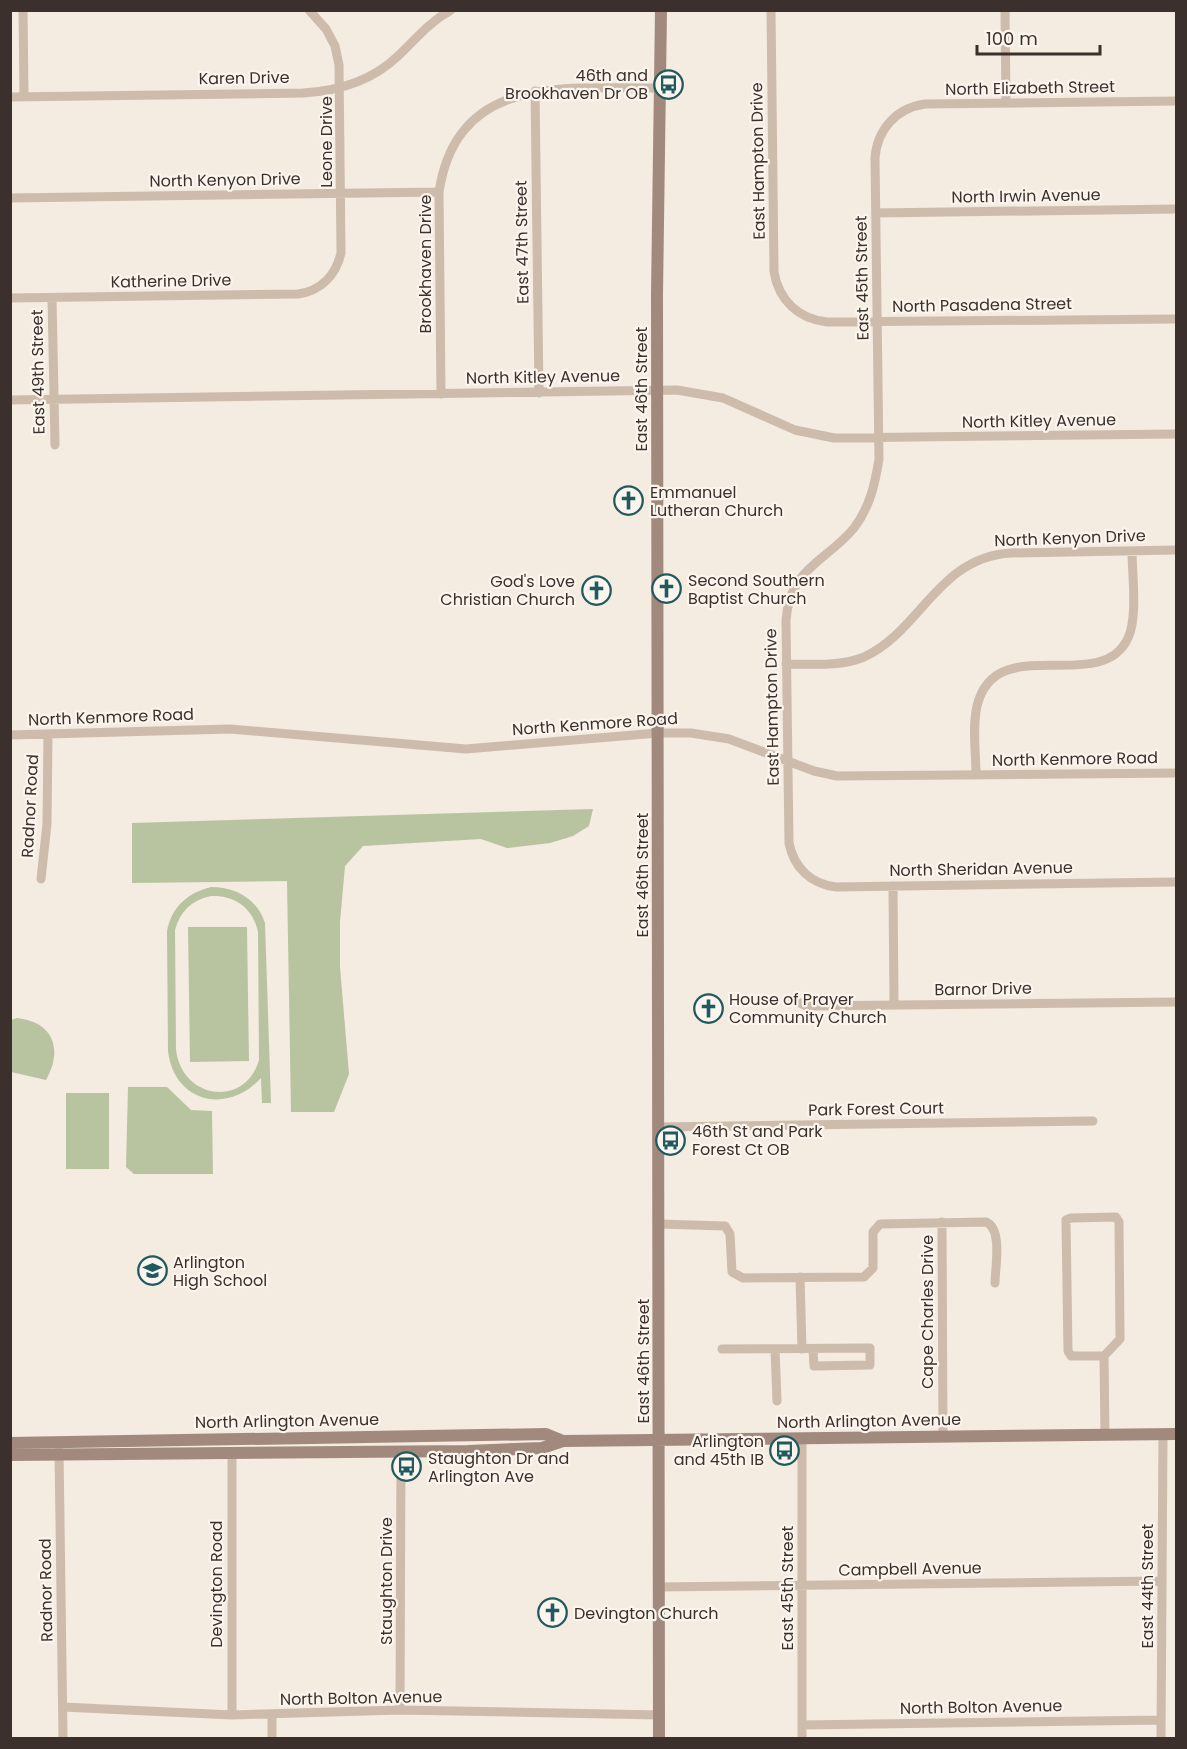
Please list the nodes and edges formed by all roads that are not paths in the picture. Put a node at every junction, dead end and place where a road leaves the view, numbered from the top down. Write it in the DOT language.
graph roads {
  1 [pos="23,10"];
  2 [pos="309,10"];
  3 [pos="451,10"];
  4 [pos="661,10"];
  5 [pos="771,10"];
  6 [pos="1005,10"];
  7 [pos="433,14"];
  8 [pos="340,87"];
  9 [pos="660,87"];
  10 [pos="535,91"];
  11 [pos="24,96"];
  12 [pos="10,97"];
  13 [pos="1176,101"];
  14 [pos="1006,103"];
  15 [pos="889,122"];
  16 [pos="439,192"];
  17 [pos="341,194"];
  18 [pos="10,198"];
  19 [pos="1176,209"];
  20 [pos="876,213"];
  21 [pos="328,279"];
  22 [pos="10,298"];
  23 [pos="52,298"];
  24 [pos="791,307"];
  25 [pos="1176,318"];
  26 [pos="877,321"];
  27 [pos="657,390"];
  28 [pos="539,393"];
  29 [pos="441,394"];
  30 [pos="53,399"];
  31 [pos="10,400"];
  32 [pos="1176,434"];
  33 [pos="879,438"];
  34 [pos="55,446"];
  35 [pos="1176,550"];
  36 [pos="1132,551"];
  37 [pos="786,664"];
  38 [pos="658,733"];
  39 [pos="48,734"];
  40 [pos="10,735"];
  41 [pos="788,761"];
  42 [pos="1176,773"];
  43 [pos="976,775"];
  44 [pos="795,862"];
  45 [pos="41,879"];
  46 [pos="1176,882"];
  47 [pos="893,886"];
  48 [pos="792,999"];
  49 [pos="1176,1002"];
  50 [pos="894,1005"];
  51 [pos="1093,1121"];
  52 [pos="659,1127"];
  53 [pos="942,1222"];
  54 [pos="659,1224"];
  55 [pos="800,1277"];
  56 [pos="995,1283"];
  57 [pos="722,1349"];
  58 [pos="775,1349"];
  59 [pos="802,1349"];
  60 [pos="813,1349"];
  61 [pos="1104,1356"];
  62 [pos="777,1401"];
  63 [pos="1162,1434"];
  64 [pos="1176,1434"];
  65 [pos="1105,1435"];
  66 [pos="943,1437"];
  67 [pos="802,1438"];
  68 [pos="660,1440"];
  69 [pos="563,1441"];
  70 [pos="10,1443"];
  71 [pos="59,1448"];
  72 [pos="401,1452"];
  73 [pos="232,1453"];
  74 [pos="10,1455"];
  75 [pos="1162,1581"];
  76 [pos="802,1585"];
  77 [pos="660,1587"];
  78 [pos="63,1707"];
  79 [pos="400,1710"];
  80 [pos="273,1714"];
  81 [pos="232,1715"];
  82 [pos="659,1715"];
  83 [pos="1161,1720"];
  84 [pos="802,1725"];
  85 [pos="63,1738"];
  86 [pos="272,1738"];
  87 [pos="659,1738"];
  88 [pos="802,1738"];
  89 [pos="1161,1738"];
  1 -- 11 [label="street"];
  2 -- 8 [label="street, Leone Drive"];
  3 -- 7 [label="street, Karen Drive"];
  4 -- 9 [label="main road, East 46th Street"];
  5 -- 24 [label="street, East Hampton Drive"];
  6 -- 14 [label="street"];
  7 -- 8 [label="street, Karen Drive"];
  8 -- 11 [label="street, Karen Drive"];
  8 -- 17 [label="street, Leone Drive"];
  9 -- 10 [label="street, Brookhaven Drive"];
  9 -- 27 [label="main road, East 46th Street"];
  10 -- 16 [label="street, Brookhaven Drive"];
  10 -- 28 [label="street, East 47th Street"];
  11 -- 12 [label="street, Karen Drive"];
  13 -- 14 [label="street, North Elizabeth Street"];
  14 -- 15 [label="street, North Elizabeth Street"];
  15 -- 20 [label="street, East 45th Street"];
  16 -- 17 [label="street, North Kenyon Drive"];
  16 -- 29 [label="street, Brookhaven Drive"];
  17 -- 18 [label="street, North Kenyon Drive"];
  17 -- 21 [label="street, Leone Drive"];
  19 -- 20 [label="street, North Irwin Avenue"];
  20 -- 26 [label="street, East 45th Street"];
  21 -- 23 [label="street, Katherine Drive"];
  22 -- 23 [label="street, Katherine Drive"];
  23 -- 30 [label="street, East 49th Street"];
  24 -- 26 [label="street, North Pasadena Street"];
  25 -- 26 [label="street, North Pasadena Street"];
  26 -- 33 [label="street, East 45th Street"];
  27 -- 28 [label="street, North Kitley Avenue"];
  27 -- 33 [label="street, North Kitley Avenue"];
  27 -- 38 [label="main road, East 46th Street"];
  28 -- 29 [label="street, North Kitley Avenue"];
  29 -- 30 [label="street, North Kitley Avenue"];
  30 -- 31 [label="street, North Kitley Avenue"];
  30 -- 34 [label="street, East 49th Street"];
  32 -- 33 [label="street, North Kitley Avenue"];
  33 -- 37 [label="street, East Hampton Drive"];
  35 -- 36 [label="street, North Kenyon Drive"];
  36 -- 37 [label="street, North Kenyon Drive"];
  36 -- 43 [label="street"];
  37 -- 41 [label="street, East Hampton Drive"];
  38 -- 39 [label="street, North Kenmore Road"];
  38 -- 41 [label="street, North Kenmore Road"];
  38 -- 52 [label="main road, East 46th Street"];
  39 -- 40 [label="street, North Kenmore Road"];
  39 -- 45 [label="street, Radnor Road"];
  41 -- 43 [label="street, North Kenmore Road"];
  41 -- 44 [label="street, East Hampton Drive"];
  42 -- 43 [label="street, North Kenmore Road"];
  44 -- 47 [label="street, North Sheridan Avenue"];
  46 -- 47 [label="street, North Sheridan Avenue"];
  47 -- 50 [label="street"];
  48 -- 50 [label="street, Barnor Drive"];
  49 -- 50 [label="street, Barnor Drive"];
  51 -- 52 [label="street, Park Forest Court"];
  52 -- 54 [label="main road, East 46th Street"];
  53 -- 55 [label="street"];
  53 -- 56 [label="street"];
  53 -- 66 [label="street, Cape Charles Drive"];
  54 -- 55 [label="street"];
  54 -- 68 [label="main road, East 46th Street"];
  55 -- 59 [label="street"];
  57 -- 58 [label="street"];
  58 -- 59 [label="street"];
  58 -- 62 [label="street"];
  59 -- 60 [label="street"];
  60 -- 60 [label="street"];
  61 -- 61 [label="street"];
  61 -- 65 [label="street"];
  63 -- 64 [label="main road, North Arlington Avenue"];
  63 -- 65 [label="main road, North Arlington Avenue"];
  63 -- 75 [label="street, East 44th Street"];
  65 -- 66 [label="main road, North Arlington Avenue"];
  66 -- 67 [label="main road, North Arlington Avenue"];
  67 -- 68 [label="main road, North Arlington Avenue"];
  67 -- 76 [label="street, East 45th Street"];
  68 -- 69 [label="main road, North Arlington Avenue"];
  68 -- 77 [label="main road, East 46th Street"];
  69 -- 71 [label="main road, North Arlington Avenue"];
  69 -- 72 [label="main road, North Arlington Avenue"];
  70 -- 71 [label="main road, North Arlington Avenue"];
  71 -- 73 [label="main road, North Arlington Avenue"];
  71 -- 74 [label="main road, North Arlington Avenue"];
  71 -- 78 [label="street, Radnor Road"];
  72 -- 73 [label="main road, North Arlington Avenue"];
  72 -- 79 [label="street, Staughton Drive"];
  73 -- 81 [label="street, Devington Road"];
  75 -- 76 [label="street, Campbell Avenue"];
  75 -- 83 [label="street, East 44th Street"];
  76 -- 77 [label="street, Campbell Avenue"];
  76 -- 84 [label="street, East 45th Street"];
  77 -- 82 [label="main road, East 46th Street"];
  78 -- 81 [label="street, North Bolton Avenue"];
  78 -- 85 [label="street, Radnor Road"];
  79 -- 80 [label="street, North Bolton Avenue"];
  79 -- 82 [label="street, North Bolton Avenue"];
  80 -- 81 [label="street, North Bolton Avenue"];
  80 -- 86 [label="street"];
  82 -- 87 [label="main road, East 46th Street"];
  83 -- 84 [label="street, North Bolton Avenue"];
  83 -- 89 [label="street, East 44th Street"];
  84 -- 88 [label="street, East 45th Street"];
}
